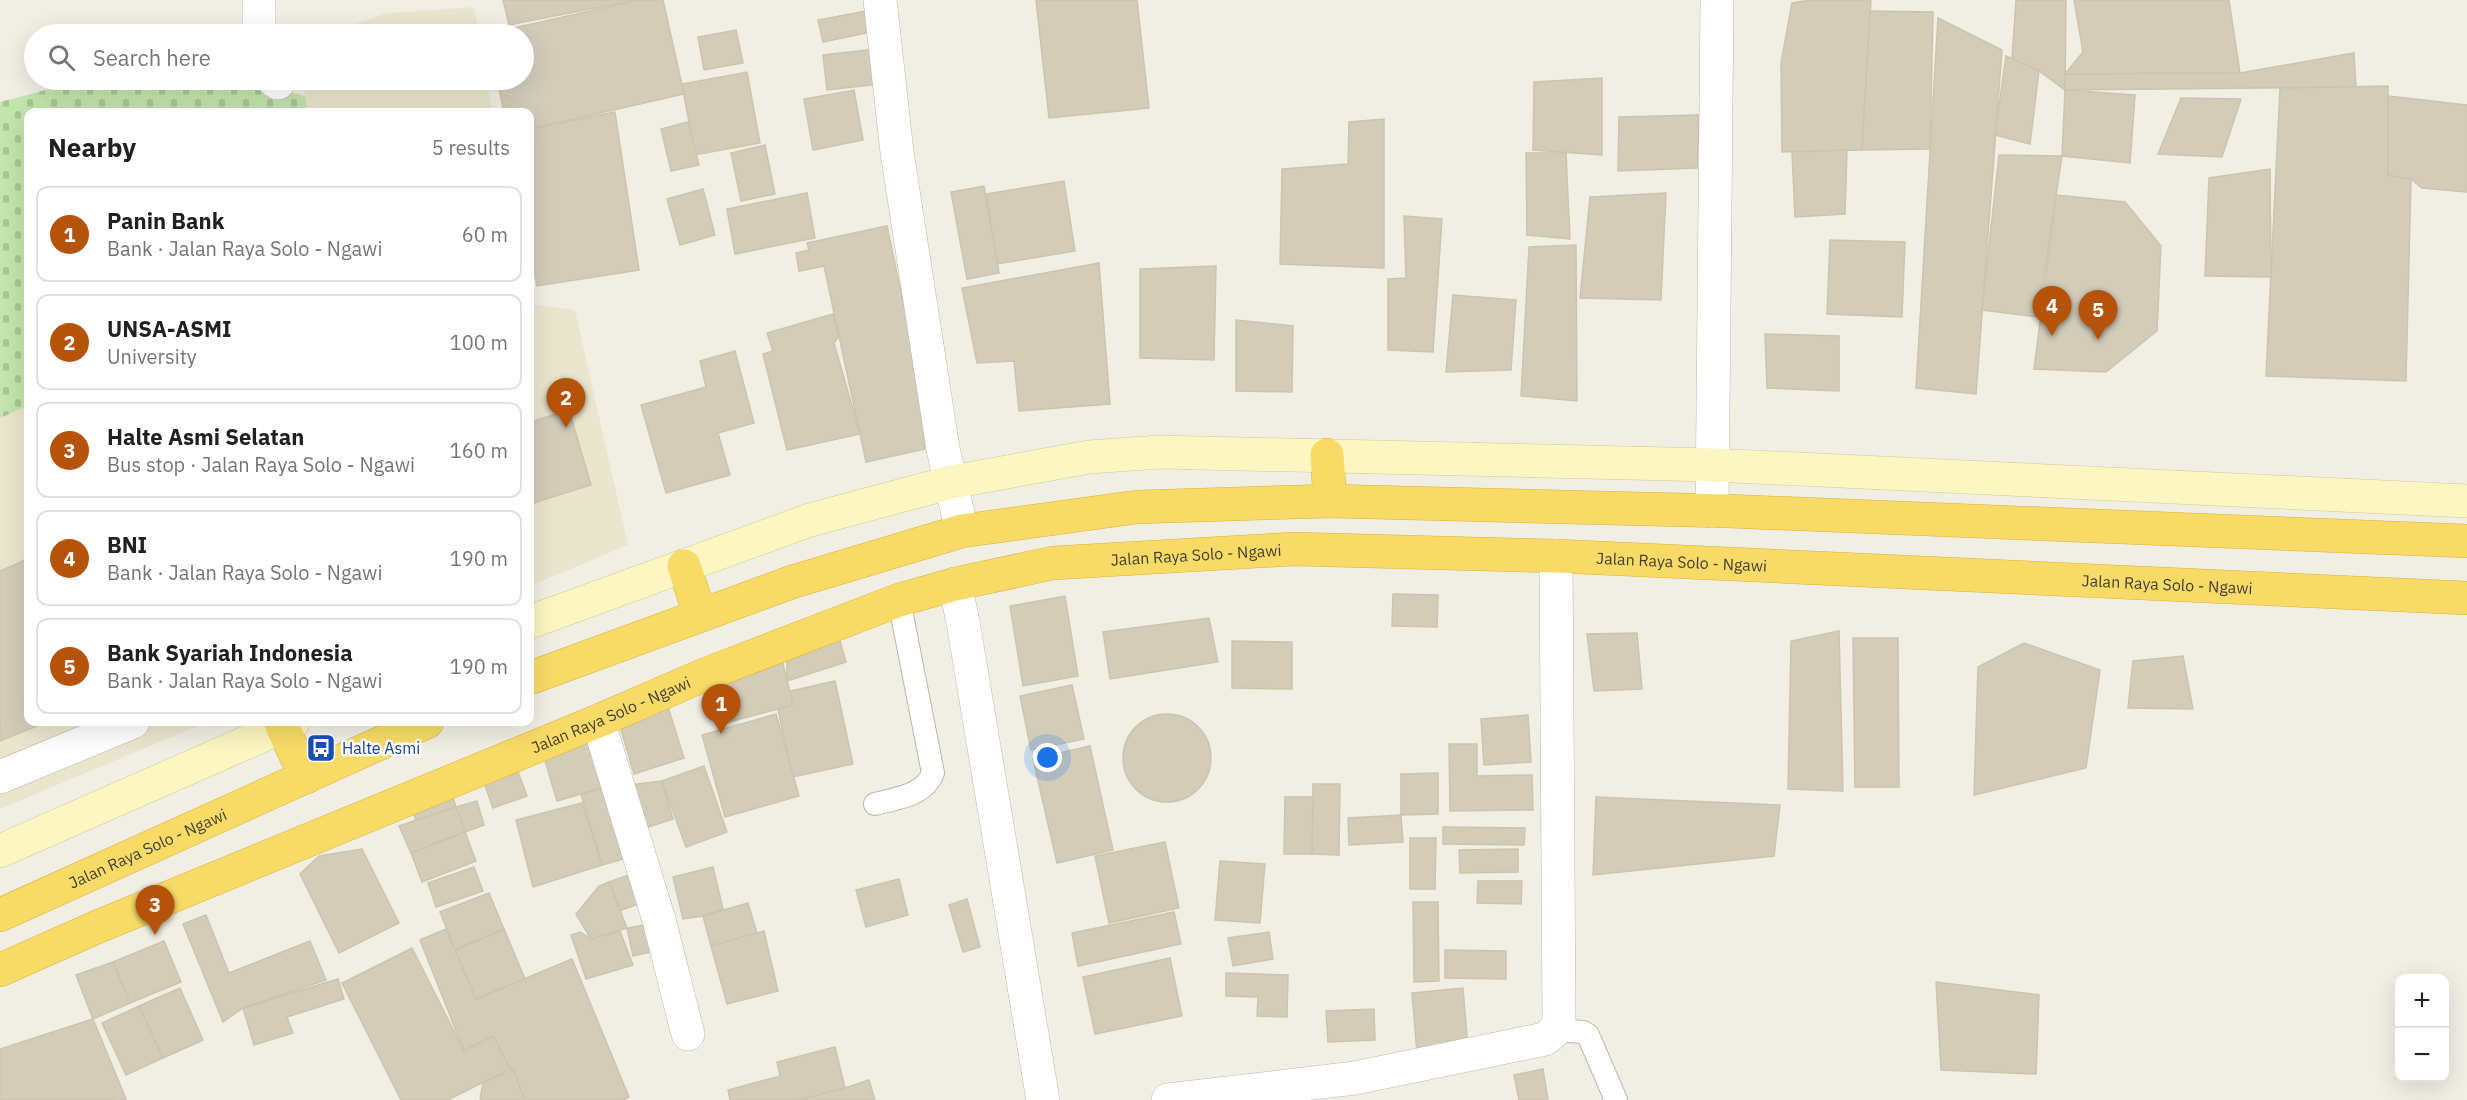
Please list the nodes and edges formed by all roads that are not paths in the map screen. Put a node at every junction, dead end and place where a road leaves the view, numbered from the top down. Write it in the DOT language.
graph roads {
  1 [pos="259,0"];
  2 [pos="880,0"];
  3 [pos="1717,0"];
  4 [pos="259,24"];
  5 [pos="1327,455"];
  6 [pos="1713,465"];
  7 [pos="952,482"];
  8 [pos="1329,501"];
  9 [pos="2467,501"];
  10 [pos="1712,511"];
  11 [pos="962,531"];
  12 [pos="2467,541"];
  13 [pos="1556,556"];
  14 [pos="684,566"];
  15 [pos="955,584"];
  16 [pos="2467,598"];
  17 [pos="899,600"];
  18 [pos="700,615"];
  19 [pos="534,621"];
  20 [pos="534,677"];
  21 [pos="598,721"];
  22 [pos="123,726"];
  23 [pos="283,726"];
  24 [pos="289,726"];
  25 [pos="419,726"];
  26 [pos="0,777"];
  27 [pos="306,777"];
  28 [pos="875,804"];
  29 [pos="0,851"];
  30 [pos="0,915"];
  31 [pos="0,970"];
  32 [pos="1556,1030"];
  33 [pos="688,1034"];
  34 [pos="1355,1089"];
  35 [pos="1043,1100"];
  36 [pos="1168,1100"];
  37 [pos="1616,1100"];
  1 -- 4 [label="street"];
  2 -- 7 [label="street"];
  3 -- 6 [label="street"];
  5 -- 6 [label="street"];
  5 -- 7 [label="street"];
  5 -- 8 [label="highway"];
  6 -- 9 [label="street"];
  6 -- 10 [label="street"];
  7 -- 11 [label="street"];
  7 -- 14 [label="street"];
  8 -- 10 [label="highway"];
  8 -- 11 [label="highway"];
  10 -- 12 [label="highway"];
  11 -- 18 [label="highway"];
  13 -- 15 [label="highway, Jalan Raya Solo - Ngawi"];
  13 -- 16 [label="highway, Jalan Raya Solo - Ngawi"];
  13 -- 32 [label="street"];
  14 -- 18 [label="highway"];
  14 -- 19 [label="street"];
  15 -- 17 [label="highway, Jalan Raya Solo - Ngawi"];
  15 -- 35 [label="street"];
  17 -- 21 [label="highway, Jalan Raya Solo - Ngawi"];
  17 -- 28 [label="lane"];
  18 -- 20 [label="highway"];
  21 -- 31 [label="highway, Jalan Raya Solo - Ngawi"];
  21 -- 33 [label="street"];
  22 -- 26 [label="street"];
  23 -- 29 [label="street"];
  24 -- 27 [label="highway"];
  25 -- 27 [label="highway, Jalan Raya Solo - Ngawi"];
  27 -- 30 [label="highway, Jalan Raya Solo - Ngawi"];
  32 -- 34 [label="street"];
  32 -- 37 [label="lane"];
  34 -- 36 [label="street"];
}
